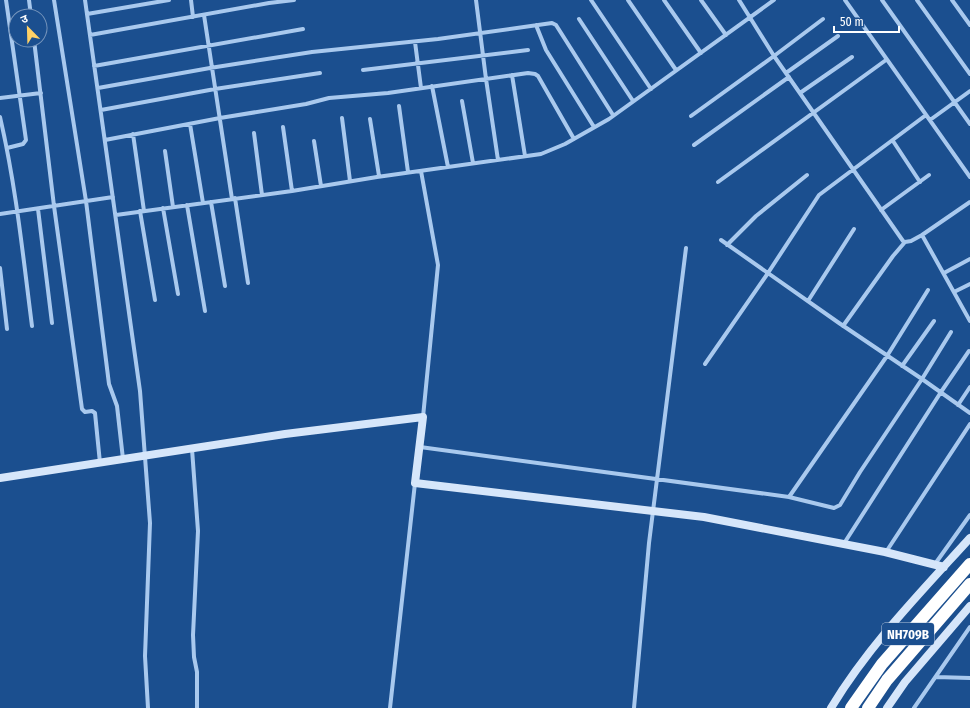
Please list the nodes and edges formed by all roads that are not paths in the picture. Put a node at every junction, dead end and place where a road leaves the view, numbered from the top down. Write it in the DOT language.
graph roads {
  1 [pos="6,0"];
  2 [pos="54,0"];
  3 [pos="85,0"];
  4 [pos="169,0"];
  5 [pos="191,0"];
  6 [pos="294,0"];
  7 [pos="476,0"];
  8 [pos="591,0"];
  9 [pos="628,0"];
  10 [pos="664,0"];
  11 [pos="701,0"];
  12 [pos="739,0"];
  13 [pos="774,0"];
  14 [pos="845,0"];
  15 [pos="882,0"];
  16 [pos="917,0"];
  17 [pos="952,0"];
  18 [pos="87,14"];
  19 [pos="204,15"];
  20 [pos="193,17"];
  21 [pos="751,17"];
  22 [pos="579,19"];
  23 [pos="824,19"];
  24 [pos="536,25"];
  25 [pos="970,25"];
  26 [pos="303,29"];
  27 [pos="480,33"];
  28 [pos="90,35"];
  29 [pos="726,35"];
  30 [pos="838,36"];
  31 [pos="415,42"];
  32 [pos="209,46"];
  33 [pos="35,48"];
  34 [pos="528,50"];
  35 [pos="701,53"];
  36 [pos="483,56"];
  37 [pos="774,56"];
  38 [pos="852,57"];
  39 [pos="886,60"];
  40 [pos="418,63"];
  41 [pos="94,66"];
  42 [pos="212,68"];
  43 [pos="363,70"];
  44 [pos="676,70"];
  45 [pos="320,73"];
  46 [pos="970,74"];
  47 [pos="512,75"];
  48 [pos="788,75"];
  49 [pos="486,79"];
  50 [pos="432,86"];
  51 [pos="98,88"];
  52 [pos="421,88"];
  53 [pos="215,89"];
  54 [pos="651,89"];
  55 [pos="970,91"];
  56 [pos="41,93"];
  57 [pos="800,94"];
  58 [pos="19,96"];
  59 [pos="0,98"];
  60 [pos="462,101"];
  61 [pos="633,101"];
  62 [pos="954,102"];
  63 [pos="399,106"];
  64 [pos="101,110"];
  65 [pos="813,112"];
  66 [pos="614,115"];
  67 [pos="926,115"];
  68 [pos="691,116"];
  69 [pos="0,117"];
  70 [pos="220,118"];
  71 [pos="342,118"];
  72 [pos="370,119"];
  73 [pos="930,120"];
  74 [pos="190,124"];
  75 [pos="970,124"];
  76 [pos="283,127"];
  77 [pos="594,128"];
  78 [pos="254,133"];
  79 [pos="133,134"];
  80 [pos="574,139"];
  81 [pos="105,140"];
  82 [pos="314,141"];
  83 [pos="893,141"];
  84 [pos="694,145"];
  85 [pos="7,148"];
  86 [pos="165,151"];
  87 [pos="525,156"];
  88 [pos="498,160"];
  89 [pos="473,164"];
  90 [pos="448,167"];
  91 [pos="854,169"];
  92 [pos="422,171"];
  93 [pos="408,172"];
  94 [pos="806,175"];
  95 [pos="929,175"];
  96 [pos="379,176"];
  97 [pos="970,177"];
  98 [pos="350,181"];
  99 [pos="718,182"];
  100 [pos="920,182"];
  101 [pos="321,186"];
  102 [pos="292,191"];
  103 [pos="262,195"];
  104 [pos="113,197"];
  105 [pos="233,199"];
  106 [pos="86,201"];
  107 [pos="211,202"];
  108 [pos="970,202"];
  109 [pos="203,203"];
  110 [pos="187,205"];
  111 [pos="54,206"];
  112 [pos="173,207"];
  113 [pos="163,208"];
  114 [pos="38,209"];
  115 [pos="881,210"];
  116 [pos="142,211"];
  117 [pos="18,212"];
  118 [pos="0,214"];
  119 [pos="116,215"];
  120 [pos="854,229"];
  121 [pos="922,235"];
  122 [pos="721,240"];
  123 [pos="905,242"];
  124 [pos="727,245"];
  125 [pos="686,248"];
  126 [pos="970,259"];
  127 [pos="0,268"];
  128 [pos="768,273"];
  129 [pos="944,273"];
  130 [pos="248,283"];
  131 [pos="970,284"];
  132 [pos="225,286"];
  133 [pos="928,290"];
  134 [pos="954,292"];
  135 [pos="178,294"];
  136 [pos="155,300"];
  137 [pos="808,301"];
  138 [pos="205,311"];
  139 [pos="934,321"];
  140 [pos="970,321"];
  141 [pos="52,323"];
  142 [pos="32,326"];
  143 [pos="843,326"];
  144 [pos="7,329"];
  145 [pos="951,332"];
  146 [pos="969,351"];
  147 [pos="887,356"];
  148 [pos="704,364"];
  149 [pos="902,366"];
  150 [pos="922,379"];
  151 [pos="970,387"];
  152 [pos="940,392"];
  153 [pos="958,405"];
  154 [pos="970,414"];
  155 [pos="423,417"];
  156 [pos="970,424"];
  157 [pos="419,447"];
  158 [pos="192,449"];
  159 [pos="145,456"];
  160 [pos="122,459"];
  161 [pos="100,462"];
  162 [pos="0,478"];
  163 [pos="657,479"];
  164 [pos="415,483"];
  165 [pos="789,497"];
  166 [pos="653,511"];
  167 [pos="970,515"];
  168 [pos="970,538"];
  169 [pos="844,545"];
  170 [pos="885,552"];
  171 [pos="934,564"];
  172 [pos="970,564"];
  173 [pos="944,567"];
  174 [pos="970,584"];
  175 [pos="970,606"];
  176 [pos="970,627"];
  177 [pos="936,677"];
  178 [pos="970,678"];
  179 [pos="148,708"];
  180 [pos="197,708"];
  181 [pos="390,708"];
  182 [pos="634,708"];
  183 [pos="831,708"];
  184 [pos="851,708"];
  185 [pos="868,708"];
  186 [pos="887,708"];
  187 [pos="914,708"];
  1 -- 58 [label="street"];
  2 -- 106 [label="street"];
  3 -- 18 [label="street"];
  4 -- 18 [label="street"];
  5 -- 20 [label="street"];
  6 -- 19 [label="street"];
  7 -- 27 [label="street"];
  8 -- 54 [label="street"];
  9 -- 44 [label="street"];
  10 -- 35 [label="street"];
  11 -- 29 [label="street"];
  12 -- 21 [label="street"];
  13 -- 21 [label="street"];
  14 -- 39 [label="street"];
  15 -- 62 [label="street"];
  16 -- 46 [label="street"];
  17 -- 25 [label="street"];
  18 -- 28 [label="street"];
  19 -- 20 [label="street"];
  19 -- 32 [label="street"];
  20 -- 28 [label="street"];
  21 -- 29 [label="street"];
  21 -- 37 [label="street"];
  22 -- 61 [label="street"];
  23 -- 37 [label="street"];
  24 -- 27 [label="street"];
  24 -- 66 [label="street"];
  24 -- 77 [label="street"];
  26 -- 32 [label="street"];
  27 -- 31 [label="street"];
  27 -- 36 [label="street"];
  28 -- 41 [label="street"];
  29 -- 35 [label="street"];
  30 -- 48 [label="street"];
  31 -- 40 [label="street"];
  31 -- 42 [label="street"];
  32 -- 41 [label="street"];
  32 -- 42 [label="street"];
  33 -- 56 [label="street"];
  34 -- 36 [label="street"];
  35 -- 44 [label="street"];
  36 -- 40 [label="street"];
  36 -- 49 [label="street"];
  37 -- 48 [label="street"];
  37 -- 68 [label="street"];
  38 -- 57 [label="street"];
  39 -- 65 [label="street"];
  39 -- 67 [label="street"];
  40 -- 43 [label="street"];
  40 -- 52 [label="street"];
  41 -- 51 [label="street"];
  42 -- 51 [label="street"];
  42 -- 53 [label="street"];
  44 -- 54 [label="street"];
  45 -- 53 [label="street"];
  47 -- 49 [label="street"];
  47 -- 80 [label="street"];
  47 -- 87 [label="street"];
  48 -- 57 [label="street"];
  48 -- 84 [label="street"];
  49 -- 50 [label="street"];
  49 -- 88 [label="street"];
  50 -- 52 [label="street"];
  50 -- 90 [label="street"];
  51 -- 64 [label="street"];
  52 -- 70 [label="street"];
  53 -- 64 [label="street"];
  53 -- 70 [label="street"];
  54 -- 61 [label="street"];
  55 -- 62 [label="street"];
  56 -- 58 [label="street"];
  56 -- 111 [label="street"];
  57 -- 65 [label="street"];
  58 -- 59 [label="street"];
  58 -- 85 [label="street"];
  60 -- 89 [label="street"];
  61 -- 66 [label="street"];
  62 -- 73 [label="street"];
  62 -- 75 [label="street"];
  63 -- 93 [label="street"];
  64 -- 81 [label="street"];
  65 -- 91 [label="street"];
  65 -- 99 [label="street"];
  66 -- 77 [label="street"];
  67 -- 73 [label="street"];
  67 -- 83 [label="street"];
  69 -- 85 [label="street"];
  70 -- 74 [label="street"];
  70 -- 105 [label="street"];
  71 -- 98 [label="street"];
  72 -- 96 [label="street"];
  73 -- 97 [label="street"];
  74 -- 79 [label="street"];
  74 -- 109 [label="street"];
  76 -- 102 [label="street"];
  77 -- 80 [label="street"];
  78 -- 103 [label="street"];
  79 -- 81 [label="street"];
  79 -- 116 [label="street"];
  80 -- 87 [label="street"];
  81 -- 104 [label="street"];
  82 -- 101 [label="street"];
  83 -- 91 [label="street"];
  83 -- 100 [label="street"];
  85 -- 117 [label="street"];
  86 -- 112 [label="street"];
  87 -- 88 [label="street"];
  88 -- 89 [label="street"];
  89 -- 90 [label="street"];
  90 -- 92 [label="street"];
  91 -- 115 [label="street"];
  91 -- 128 [label="street"];
  92 -- 93 [label="street"];
  92 -- 155 [label="street"];
  93 -- 96 [label="street"];
  94 -- 124 [label="street"];
  95 -- 100 [label="street"];
  96 -- 98 [label="street"];
  98 -- 101 [label="street"];
  100 -- 115 [label="street"];
  101 -- 102 [label="street"];
  102 -- 103 [label="street"];
  103 -- 105 [label="street"];
  104 -- 106 [label="street"];
  104 -- 119 [label="street"];
  105 -- 107 [label="street"];
  105 -- 130 [label="street"];
  106 -- 111 [label="street"];
  106 -- 160 [label="street"];
  107 -- 109 [label="street"];
  107 -- 132 [label="street"];
  108 -- 121 [label="street"];
  109 -- 110 [label="street"];
  110 -- 112 [label="street"];
  110 -- 138 [label="street"];
  111 -- 114 [label="street"];
  111 -- 161 [label="street"];
  112 -- 113 [label="street"];
  113 -- 116 [label="street"];
  113 -- 135 [label="street"];
  114 -- 117 [label="street"];
  114 -- 141 [label="street"];
  115 -- 123 [label="street"];
  116 -- 119 [label="street"];
  116 -- 136 [label="street"];
  117 -- 118 [label="street"];
  117 -- 142 [label="street"];
  119 -- 159 [label="street"];
  120 -- 137 [label="street"];
  121 -- 123 [label="street"];
  121 -- 129 [label="street"];
  122 -- 124 [label="street"];
  123 -- 143 [label="street"];
  124 -- 128 [label="street"];
  125 -- 163 [label="street"];
  126 -- 129 [label="street"];
  127 -- 144 [label="street"];
  128 -- 137 [label="street"];
  128 -- 148 [label="street"];
  129 -- 134 [label="street"];
  131 -- 134 [label="street"];
  133 -- 147 [label="street"];
  134 -- 140 [label="street"];
  137 -- 143 [label="street"];
  139 -- 149 [label="street"];
  143 -- 147 [label="street"];
  145 -- 150 [label="street"];
  146 -- 152 [label="street"];
  147 -- 149 [label="street"];
  147 -- 165 [label="street"];
  149 -- 150 [label="street"];
  150 -- 152 [label="street"];
  150 -- 165 [label="street"];
  151 -- 153 [label="street"];
  152 -- 153 [label="street"];
  152 -- 169 [label="street"];
  153 -- 154 [label="street"];
  155 -- 157 [label="street"];
  155 -- 158 [label="street"];
  156 -- 170 [label="street"];
  157 -- 163 [label="street"];
  157 -- 164 [label="street"];
  158 -- 159 [label="street"];
  158 -- 180 [label="street"];
  159 -- 160 [label="street"];
  159 -- 179 [label="street"];
  160 -- 161 [label="street"];
  161 -- 162 [label="street"];
  163 -- 165 [label="street"];
  163 -- 166 [label="street"];
  164 -- 166 [label="street"];
  164 -- 181 [label="street"];
  166 -- 169 [label="street"];
  166 -- 182 [label="street"];
  167 -- 171 [label="street"];
  168 -- 173 [label="street"];
  169 -- 170 [label="street"];
  170 -- 171 [label="street"];
  171 -- 173 [label="street"];
  172 -- 184 [label="highway, NH709B"];
  173 -- 183 [label="street"];
  174 -- 185 [label="highway, NH709B"];
  175 -- 186 [label="street"];
  176 -- 177 [label="street"];
  177 -- 178 [label="street"];
  177 -- 187 [label="street"];
}
